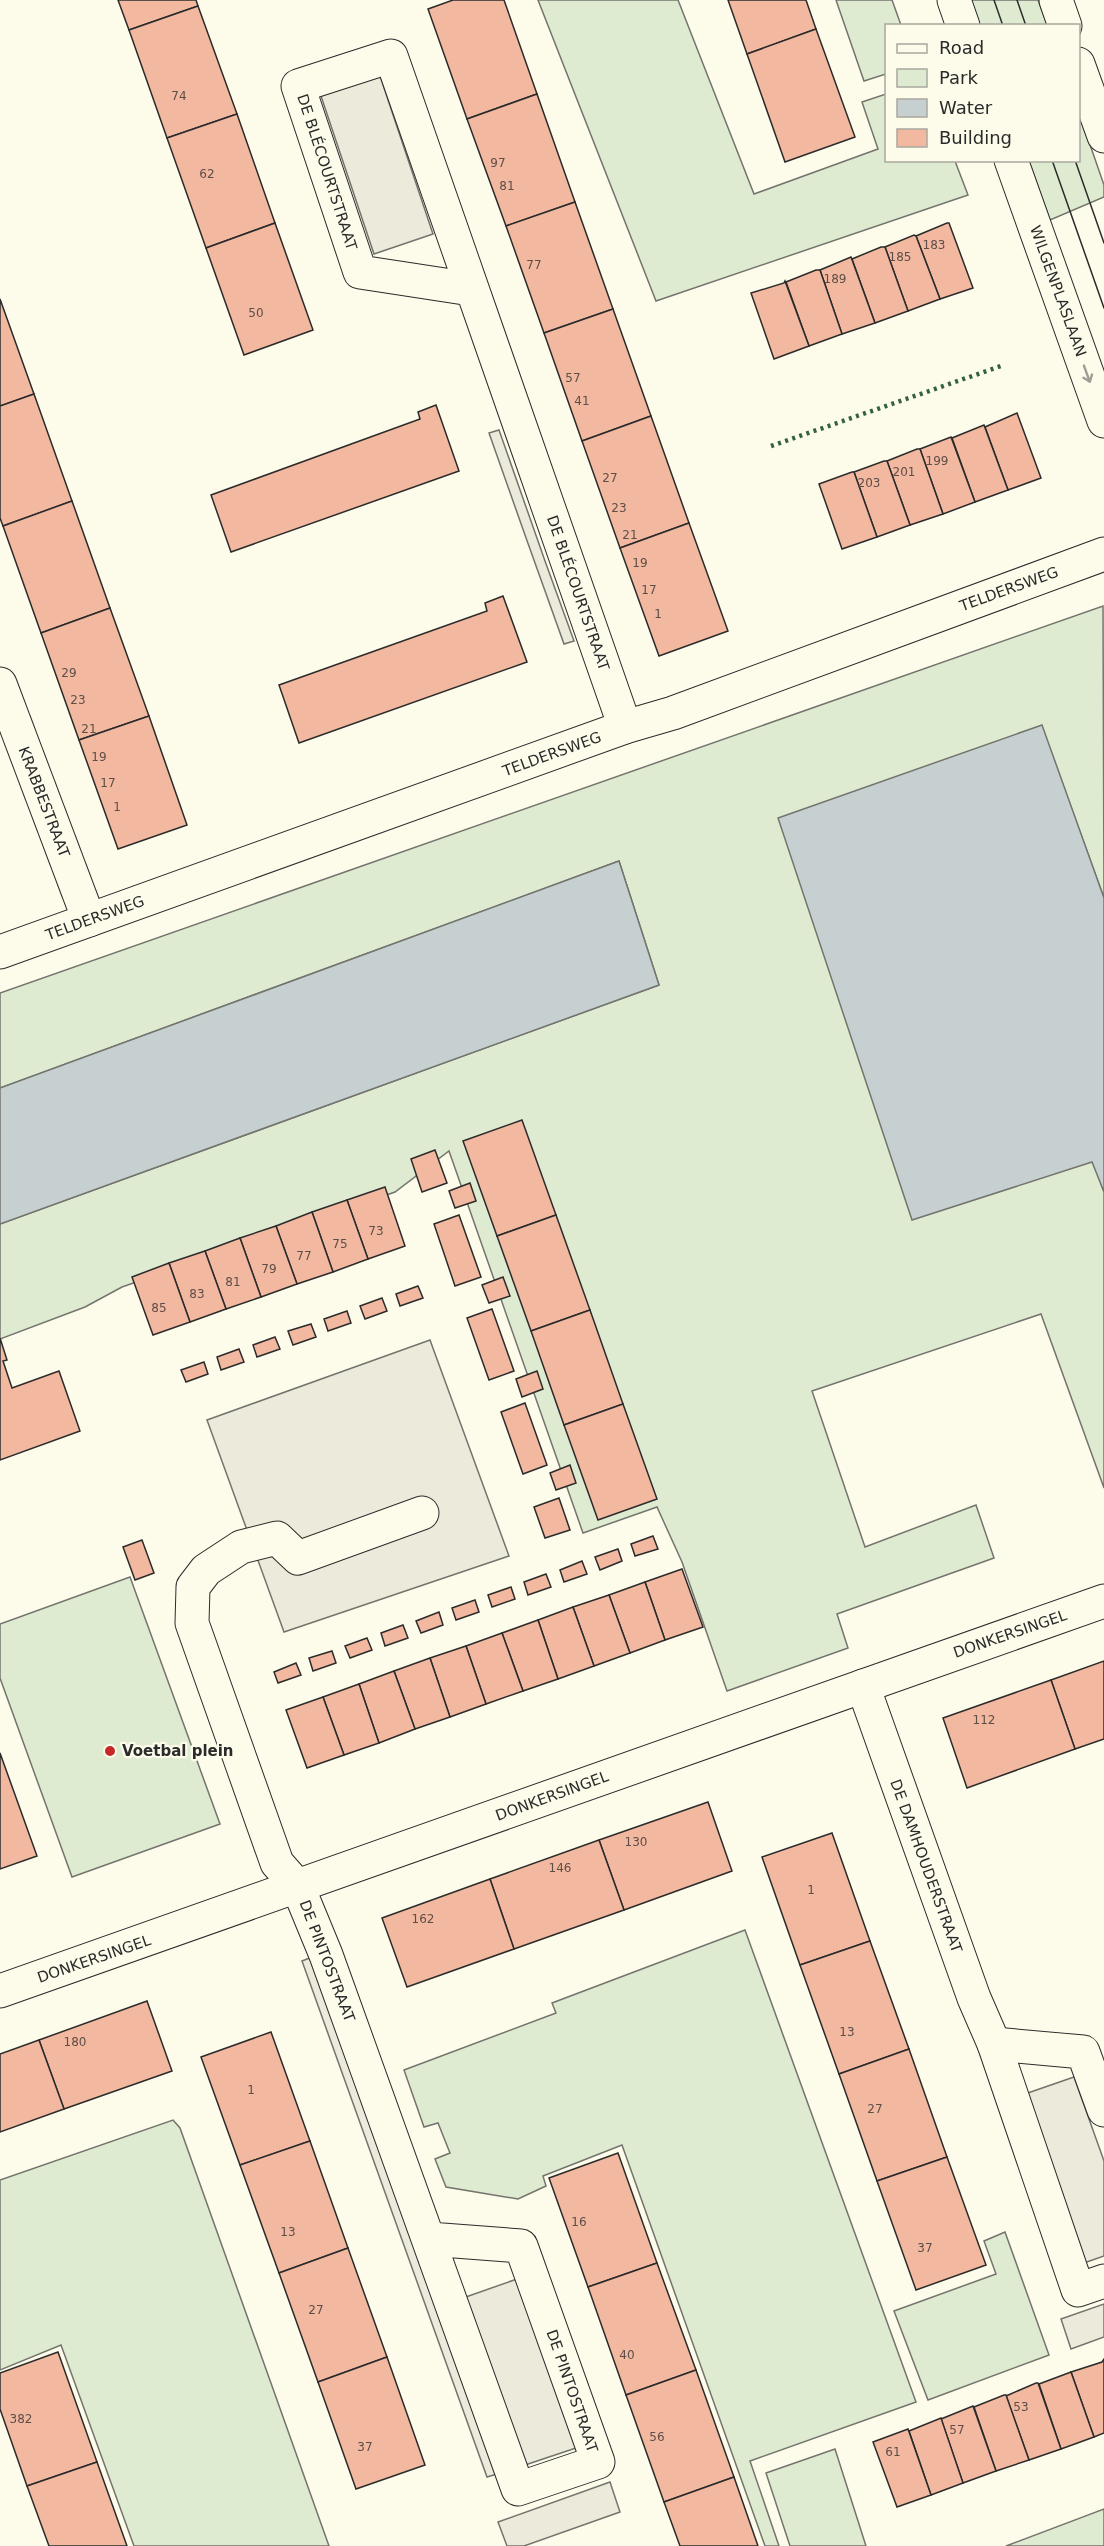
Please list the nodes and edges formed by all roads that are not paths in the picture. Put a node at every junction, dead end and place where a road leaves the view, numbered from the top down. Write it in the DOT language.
graph roads {
  1 [pos="954,0"];
  2 [pos="1056,0"];
  3 [pos="962,24"];
  4 [pos="1064,24"];
  5 [pos="1080,70"];
  6 [pos="1104,136"];
  7 [pos="1012,162"];
  8 [pos="471,289"];
  9 [pos="1104,420"];
  10 [pos="1104,554"];
  11 [pos="0,684"];
  12 [pos="625,728"];
  13 [pos="89,920"];
  14 [pos="0,952"];
  15 [pos="422,1513"];
  16 [pos="1104,1601"];
  17 [pos="863,1686"];
  18 [pos="298,1887"];
  19 [pos="0,1991"];
  20 [pos="994,2044"];
  21 [pos="1104,2110"];
  22 [pos="429,2239"];
  23 [pos="1104,2281"];
  1 -- 3 [label="street"];
  2 -- 4 [label="street"];
  5 -- 6 [label="street"];
  7 -- 9 [label="street, WILGENPLASLAAN, one-way"];
  8 -- 8 [label="street, DE BLÉCOURTSTRAAT"];
  8 -- 12 [label="street, DE BLÉCOURTSTRAAT"];
  10 -- 12 [label="street, TELDERSWEG"];
  11 -- 13 [label="street, KRABBESTRAAT"];
  12 -- 13 [label="street, TELDERSWEG"];
  13 -- 14 [label="street, TELDERSWEG"];
  15 -- 18 [label="street, DE PINTOSTRAAT"];
  16 -- 17 [label="street, DONKERSINGEL"];
  17 -- 18 [label="street, DONKERSINGEL"];
  17 -- 20 [label="street, DE DAMHOUDERSTRAAT"];
  18 -- 19 [label="street, DONKERSINGEL"];
  18 -- 22 [label="street, DE PINTOSTRAAT"];
  20 -- 21 [label="street"];
  20 -- 23 [label="street, DE DAMHOUDERSTRAAT"];
  22 -- 22 [label="street, DE PINTOSTRAAT"];
}
